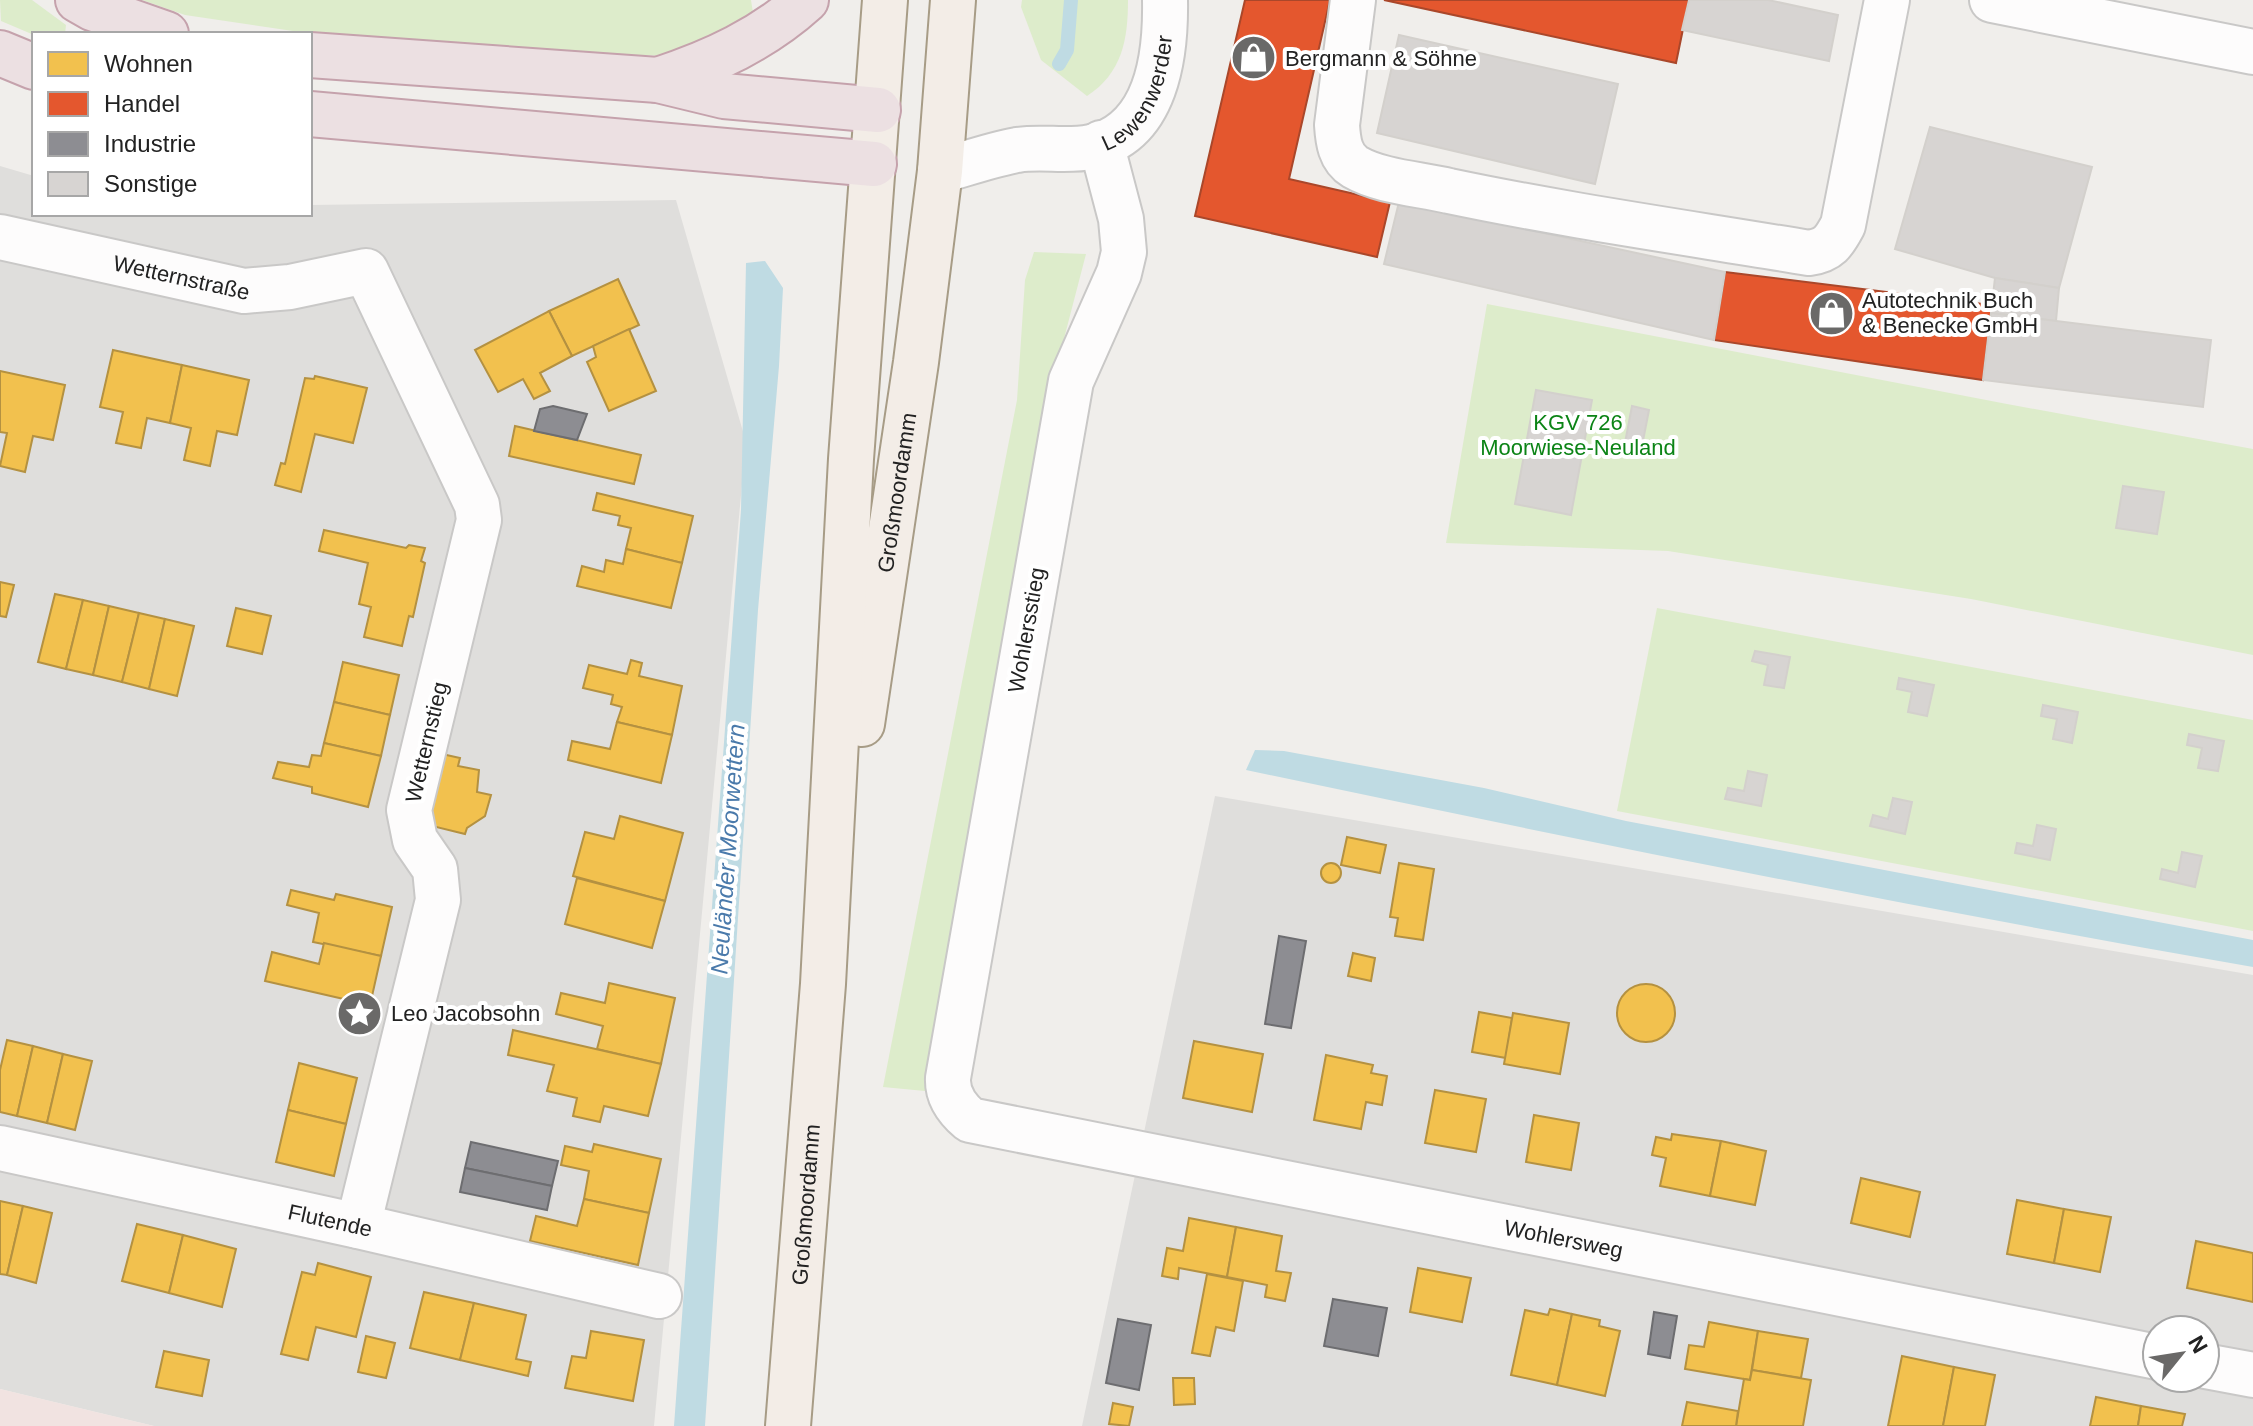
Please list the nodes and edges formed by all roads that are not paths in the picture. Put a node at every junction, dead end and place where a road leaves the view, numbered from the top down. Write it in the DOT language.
graph roads {
  1 [pos="78,0"];
  2 [pos="806,0"];
  3 [pos="885,0"];
  4 [pos="953,0"];
  5 [pos="1165,0"];
  6 [pos="1353,0"];
  7 [pos="1887,0"];
  8 [pos="1992,0"];
  9 [pos="160,32"];
  10 [pos="2253,52"];
  11 [pos="0,53"];
  12 [pos="312,55"];
  13 [pos="32,66"];
  14 [pos="658,80"];
  15 [pos="878,110"];
  16 [pos="312,114"];
  17 [pos="944,117"];
  18 [pos="1101,143"];
  19 [pos="1019,150"];
  20 [pos="874,164"];
  21 [pos="940,171"];
  22 [pos="0,237"];
  23 [pos="366,271"];
  24 [pos="823,984"];
  25 [pos="970,1120"];
  26 [pos="0,1148"];
  27 [pos="358,1226"];
  28 [pos="659,1296"];
  29 [pos="2141,1354"];
  30 [pos="2221,1369"];
  31 [pos="2253,1375"];
  32 [pos="788,1426"];
  1 -- 9 [label="highway"];
  2 -- 14 [label="highway"];
  3 -- 15 [label="main road, Großmoordamm"];
  4 -- 17 [label="main road, Großmoordamm"];
  5 -- 18 [label="street, Lewenwerder"];
  6 -- 7 [label="street"];
  8 -- 10 [label="street"];
  11 -- 13 [label="highway"];
  12 -- 14 [label="highway"];
  14 -- 15 [label="highway"];
  15 -- 17 [label="main road"];
  15 -- 20 [label="main road, Großmoordamm"];
  16 -- 20 [label="highway"];
  17 -- 19 [label="street"];
  17 -- 21 [label="main road, Großmoordamm"];
  18 -- 19 [label="street, Lewenwerder"];
  18 -- 25 [label="street, Wohlersstieg"];
  19 -- 21 [label="street"];
  20 -- 21 [label="main road"];
  20 -- 24 [label="main road, Großmoordamm"];
  21 -- 24 [label="main road, Großmoordamm"];
  22 -- 23 [label="street, Wetternstraße"];
  23 -- 27 [label="street, Wetternstieg"];
  24 -- 32 [label="main road, Großmoordamm"];
  25 -- 29 [label="street, Wohlersweg"];
  26 -- 27 [label="street, Flutende"];
  27 -- 28 [label="street, Flutende"];
  30 -- 31 [label="street"];
}
